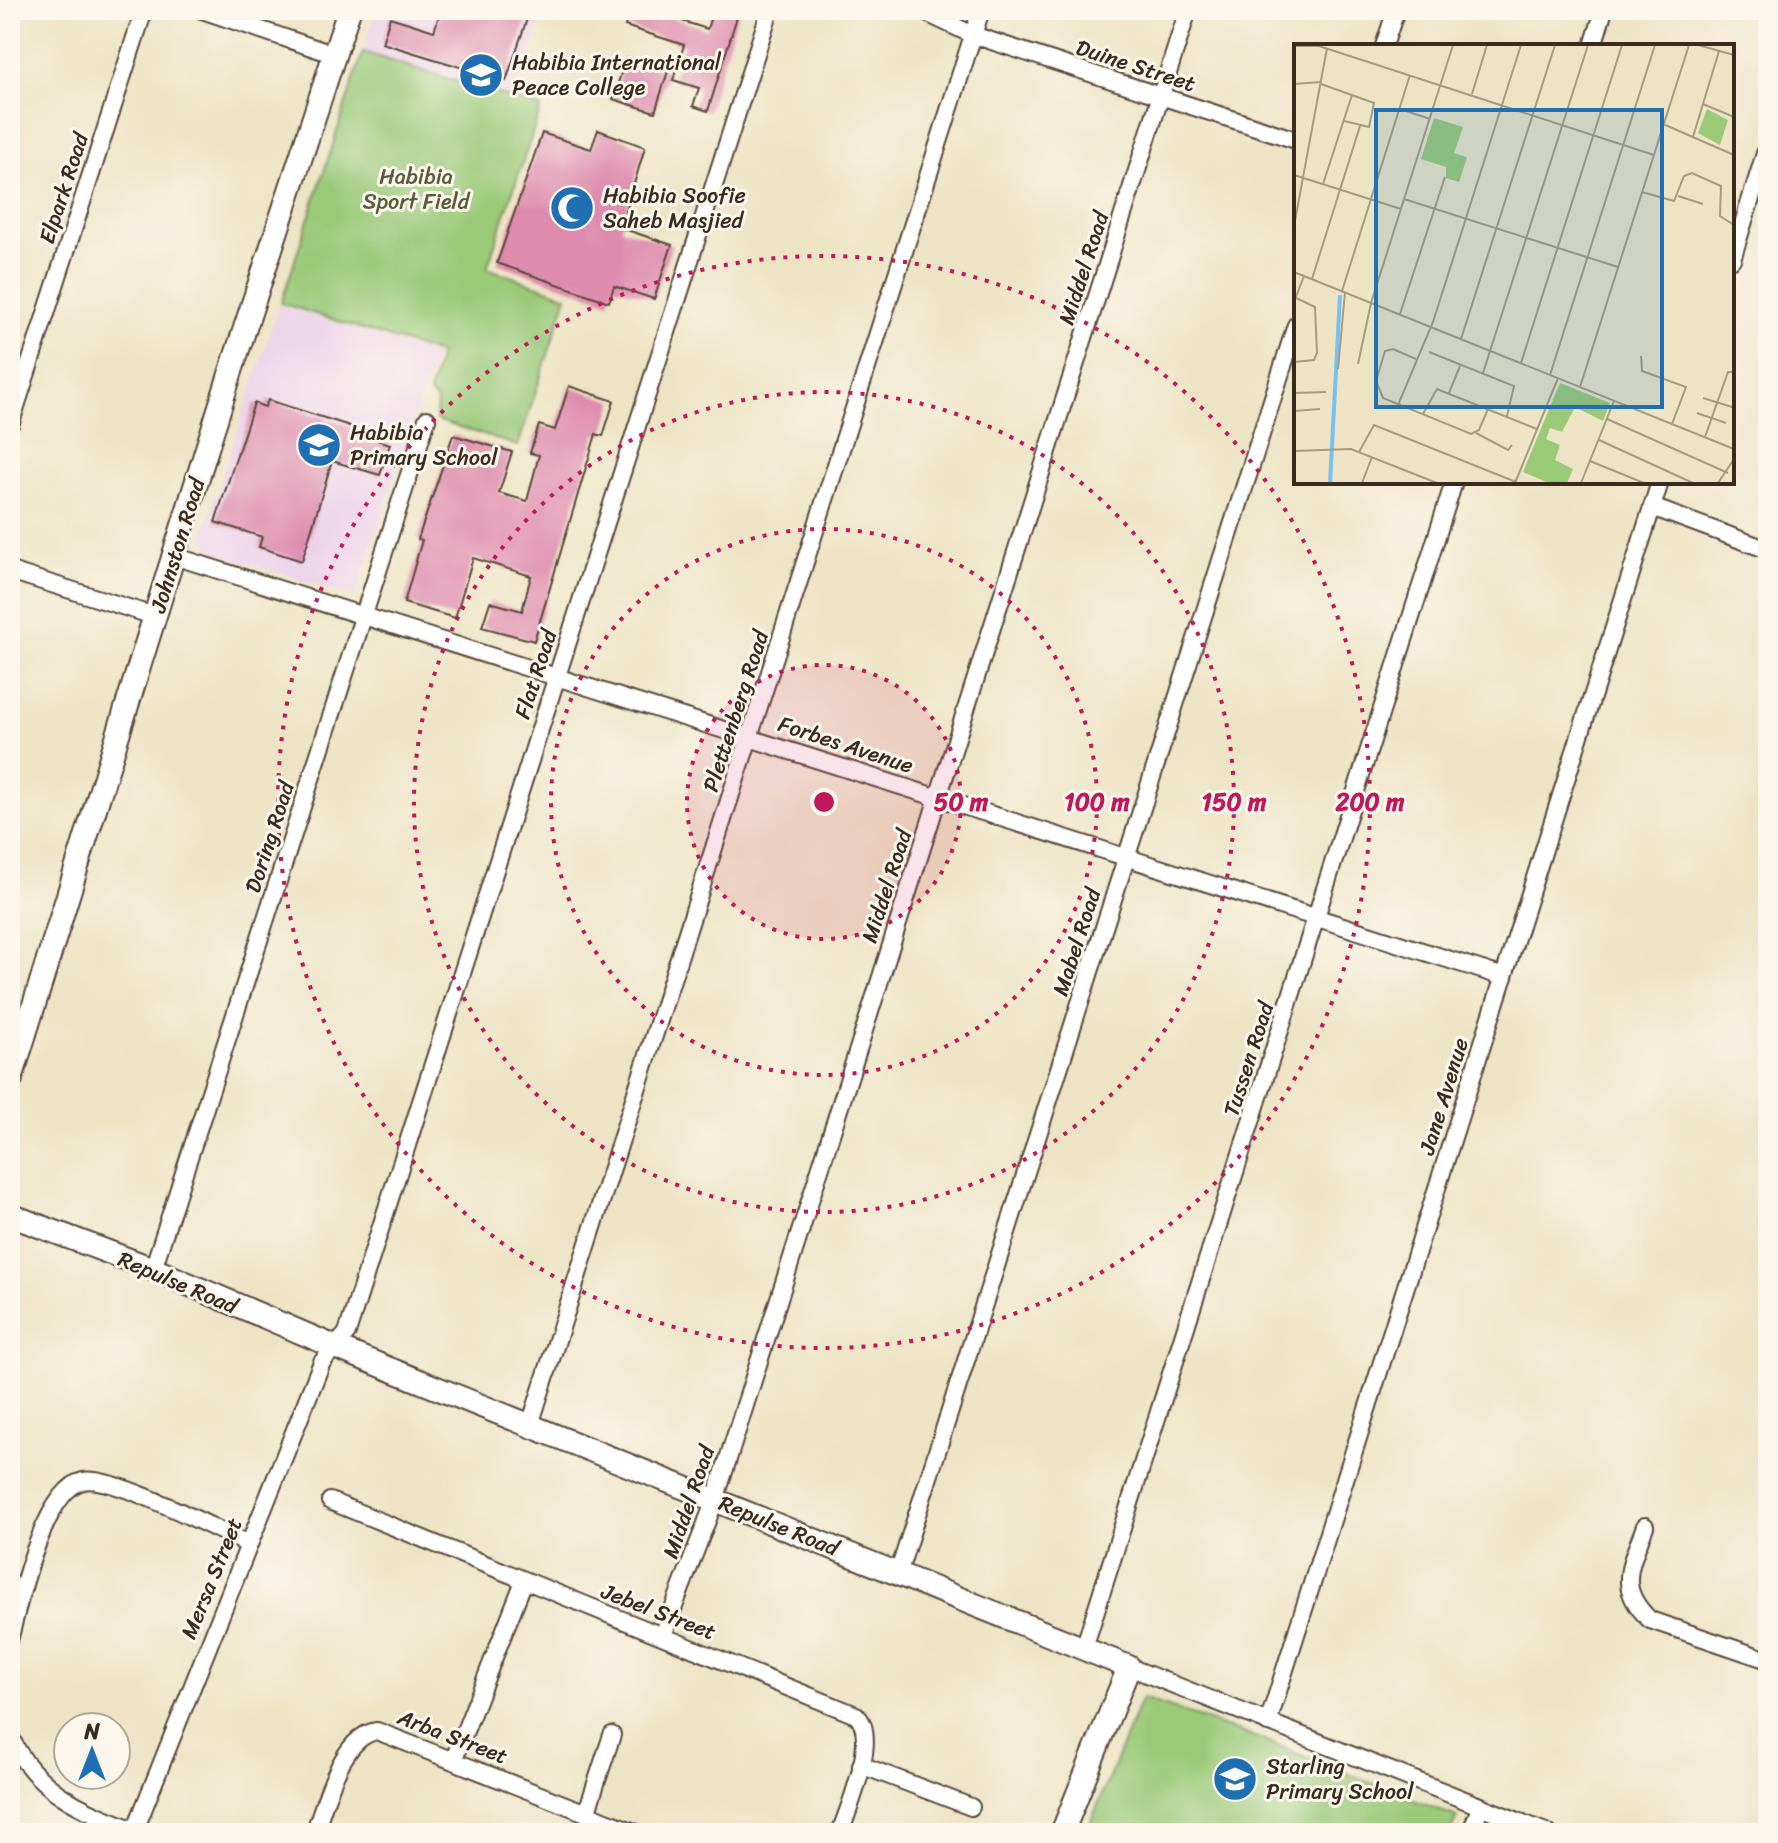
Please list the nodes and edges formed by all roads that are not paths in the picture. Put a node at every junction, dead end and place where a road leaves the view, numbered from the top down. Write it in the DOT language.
graph roads {
  1 [pos="144,10"];
  2 [pos="202,10"];
  3 [pos="349,10"];
  4 [pos="770,10"];
  5 [pos="920,10"];
  6 [pos="981,10"];
  7 [pos="1188,10"];
  8 [pos="1396,10"];
  9 [pos="1604,10"];
  10 [pos="973,35"];
  11 [pos="1385,44"];
  12 [pos="1594,44"];
  13 [pos="335,55"];
  14 [pos="1161,97"];
  15 [pos="1294,139"];
  16 [pos="1768,144"];
  17 [pos="1734,253"];
  18 [pos="1294,331"];
  19 [pos="427,419"];
  20 [pos="10,425"];
  21 [pos="1453,484"];
  22 [pos="1659,484"];
  23 [pos="1652,507"];
  24 [pos="1768,550"];
  25 [pos="174,556"];
  26 [pos="10,571"];
  27 [pos="154,616"];
  28 [pos="364,616"];
  29 [pos="557,676"];
  30 [pos="750,736"];
  31 [pos="938,796"];
  32 [pos="1127,855"];
  33 [pos="1316,918"];
  34 [pos="1504,977"];
  35 [pos="10,1082"];
  36 [pos="10,1215"];
  37 [pos="153,1269"];
  38 [pos="335,1347"];
  39 [pos="530,1425"];
  40 [pos="715,1500"];
  41 [pos="330,1501"];
  42 [pos="1645,1526"];
  43 [pos="248,1544"];
  44 [pos="898,1574"];
  45 [pos="524,1581"];
  46 [pos="663,1635"];
  47 [pos="10,1637"];
  48 [pos="1084,1648"];
  49 [pos="1768,1660"];
  50 [pos="1129,1667"];
  51 [pos="1268,1723"];
  52 [pos="612,1735"];
  53 [pos="10,1736"];
  54 [pos="454,1759"];
  55 [pos="861,1765"];
  56 [pos="1481,1806"];
  57 [pos="971,1807"];
  58 [pos="587,1811"];
  59 [pos="139,1832"];
  60 [pos="314,1833"];
  61 [pos="637,1833"];
  62 [pos="840,1833"];
  63 [pos="1062,1833"];
  64 [pos="1470,1833"];
  65 [pos="1548,1833"];
  1 -- 20 [label="street, Elpark Road"];
  2 -- 13 [label="street"];
  3 -- 13 [label="street, Johnston Road"];
  4 -- 29 [label="street, Flat Road"];
  5 -- 10 [label="street, Duine Street"];
  6 -- 10 [label="street, Plettenberg Road"];
  7 -- 14 [label="street, Middel Road"];
  8 -- 11 [label="street"];
  9 -- 12 [label="street"];
  10 -- 14 [label="street, Duine Street"];
  10 -- 30 [label="street, Plettenberg Road"];
  13 -- 25 [label="street, Johnston Road"];
  14 -- 15 [label="street, Duine Street"];
  14 -- 31 [label="street, Middel Road"];
  16 -- 17 [label="street"];
  18 -- 32 [label="street, Mabel Road"];
  19 -- 28 [label="street, Doring Road"];
  21 -- 33 [label="street, Tussen Road"];
  22 -- 23 [label="street, Jane Avenue"];
  23 -- 24 [label="street"];
  23 -- 34 [label="street, Jane Avenue"];
  25 -- 27 [label="street, Johnston Road"];
  25 -- 28 [label="street, Forbes Avenue"];
  26 -- 27 [label="street"];
  27 -- 35 [label="street, Johnston Road"];
  28 -- 29 [label="street, Forbes Avenue"];
  28 -- 37 [label="street, Doring Road"];
  29 -- 30 [label="street, Forbes Avenue"];
  29 -- 38 [label="street, Flat Road"];
  30 -- 31 [label="street, Forbes Avenue"];
  30 -- 39 [label="street, Plettenberg Road"];
  31 -- 32 [label="street, Forbes Avenue"];
  31 -- 40 [label="street, Middel Road"];
  32 -- 33 [label="street, Forbes Avenue"];
  32 -- 44 [label="street, Mabel Road"];
  33 -- 34 [label="street, Forbes Avenue"];
  33 -- 48 [label="street, Tussen Road"];
  34 -- 51 [label="street, Jane Avenue"];
  36 -- 37 [label="street, Repulse Road"];
  37 -- 38 [label="street, Repulse Road"];
  38 -- 39 [label="street, Repulse Road"];
  38 -- 43 [label="street, Mersa Street"];
  39 -- 40 [label="street, Repulse Road"];
  40 -- 44 [label="street, Repulse Road"];
  40 -- 46 [label="street, Middel Road"];
  41 -- 45 [label="street, Jebel Street"];
  42 -- 49 [label="street"];
  43 -- 47 [label="street"];
  43 -- 59 [label="street, Mersa Street"];
  44 -- 48 [label="street, Repulse Road"];
  45 -- 46 [label="street, Jebel Street"];
  45 -- 54 [label="street"];
  46 -- 55 [label="street, Jebel Street"];
  48 -- 50 [label="street, Repulse Road"];
  50 -- 51 [label="street, Repulse Road"];
  50 -- 63 [label="street"];
  51 -- 56 [label="street, Repulse Road"];
  52 -- 58 [label="street"];
  53 -- 59 [label="street"];
  54 -- 58 [label="street, Arba Street"];
  54 -- 60 [label="street, Arba Street"];
  55 -- 57 [label="street"];
  55 -- 62 [label="street, Jebel Street"];
  56 -- 64 [label="street"];
  56 -- 65 [label="street, Repulse Road"];
  58 -- 61 [label="street, Arba Street"];
}
